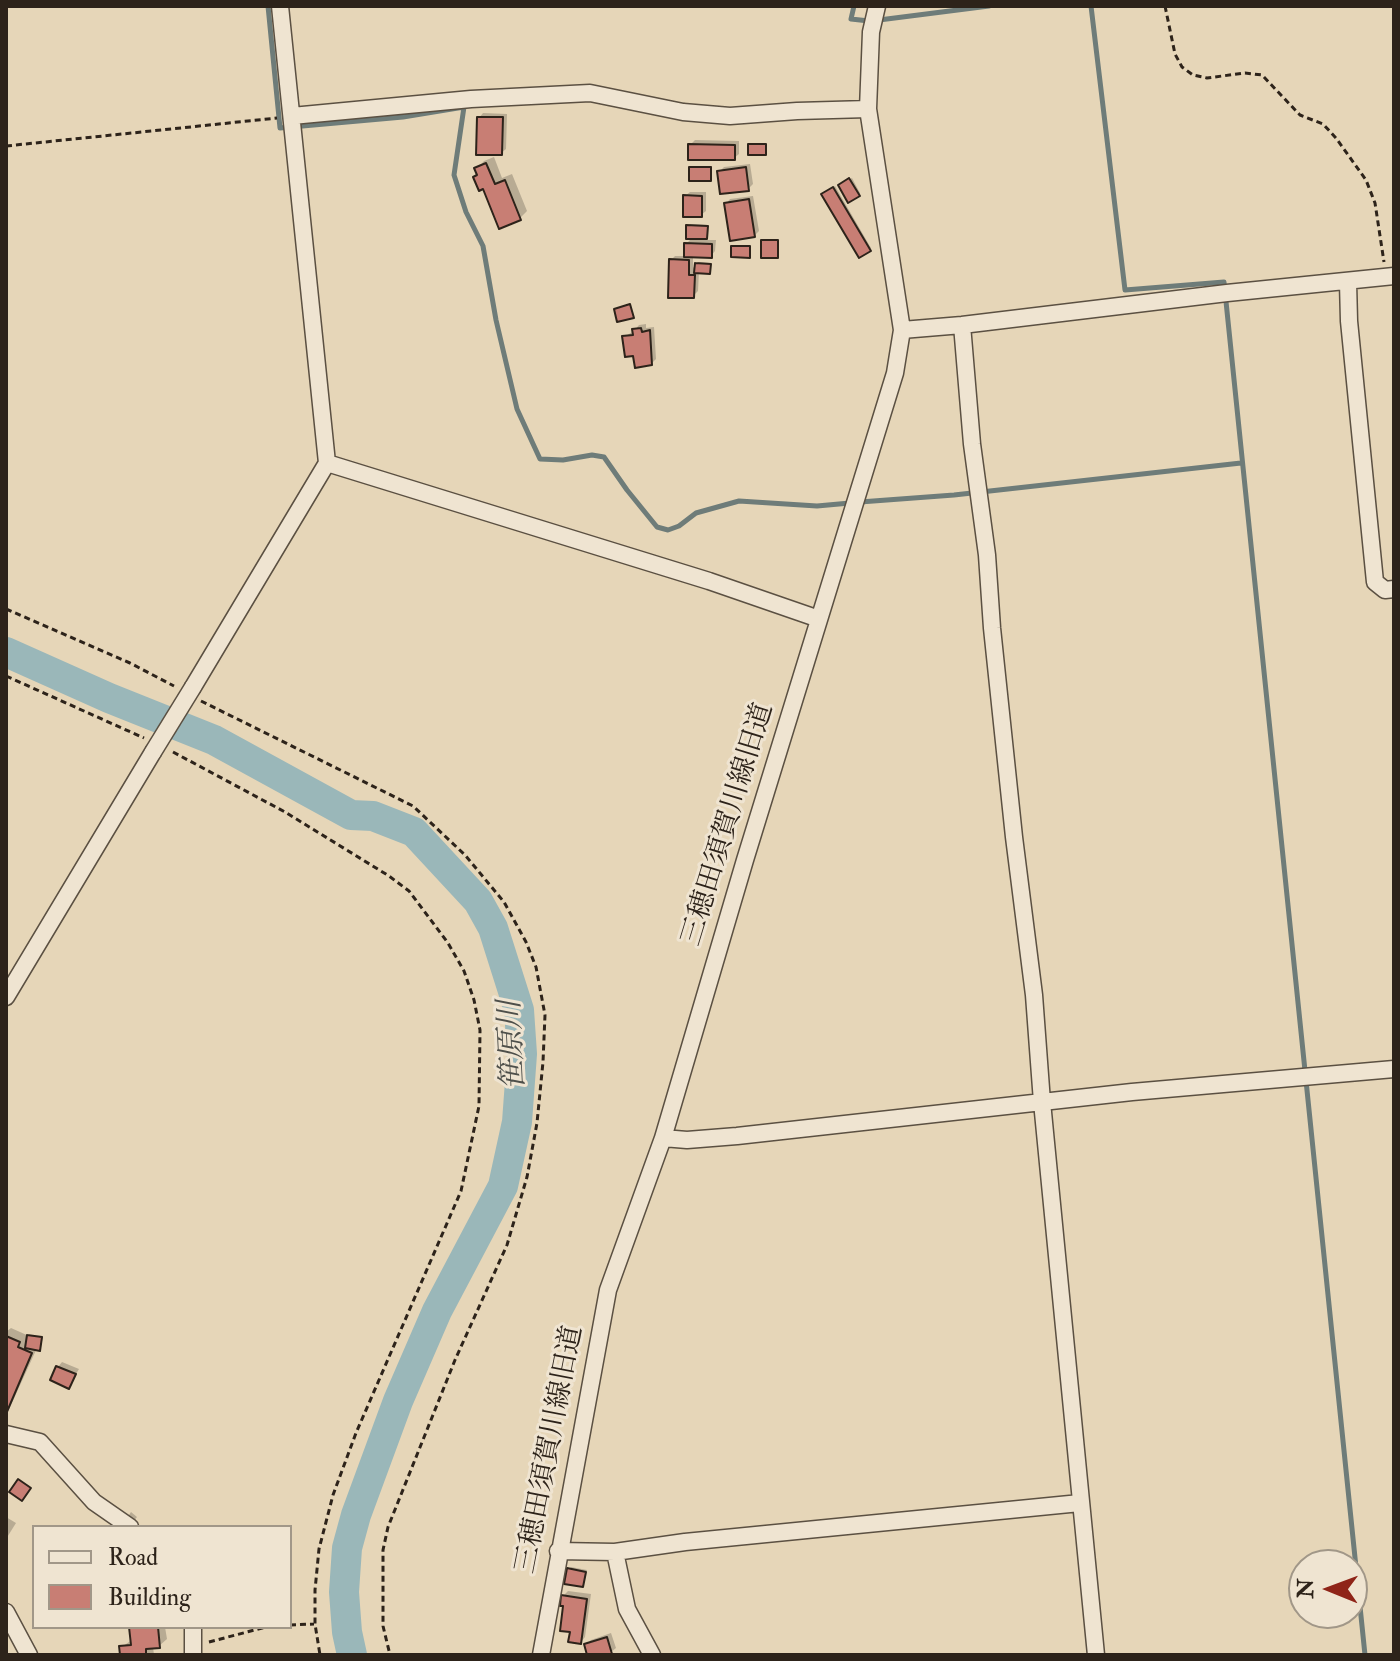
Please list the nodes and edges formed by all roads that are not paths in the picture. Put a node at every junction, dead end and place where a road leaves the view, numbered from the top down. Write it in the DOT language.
graph roads {
  1 [pos="280,6"];
  2 [pos="877,6"];
  3 [pos="868,109"];
  4 [pos="292,116"];
  5 [pos="1390,277"];
  6 [pos="1348,282"];
  7 [pos="962,325"];
  8 [pos="902,330"];
  9 [pos="327,463"];
  10 [pos="1394,589"];
  11 [pos="819,619"];
  12 [pos="6,997"];
  13 [pos="1394,1069"];
  14 [pos="1042,1102"];
  15 [pos="663,1138"];
  16 [pos="6,1434"];
  17 [pos="1080,1503"];
  18 [pos="127,1525"];
  19 [pos="558,1551"];
  20 [pos="615,1552"];
  21 [pos="6,1612"];
  22 [pos="29,1655"];
  23 [pos="541,1655"];
  24 [pos="652,1655"];
  25 [pos="1096,1655"];
  1 -- 4 [label="street"];
  2 -- 3 [label="street, 三穂田須賀川線旧道"];
  3 -- 4 [label="street"];
  3 -- 8 [label="street, 三穂田須賀川線旧道"];
  4 -- 9 [label="street"];
  5 -- 6 [label="street"];
  6 -- 7 [label="street"];
  6 -- 10 [label="street"];
  7 -- 8 [label="street"];
  7 -- 14 [label="street"];
  8 -- 11 [label="street, 三穂田須賀川線旧道"];
  9 -- 11 [label="street"];
  9 -- 12 [label="street, bridge"];
  11 -- 15 [label="street, 三穂田須賀川線旧道"];
  13 -- 14 [label="street"];
  14 -- 15 [label="street"];
  14 -- 17 [label="street"];
  15 -- 19 [label="street, 三穂田須賀川線旧道"];
  16 -- 18 [label="street"];
  17 -- 20 [label="street"];
  17 -- 25 [label="street"];
  19 -- 20 [label="street"];
  19 -- 23 [label="street, 三穂田須賀川線旧道"];
  20 -- 24 [label="street"];
  21 -- 22 [label="street"];
}
